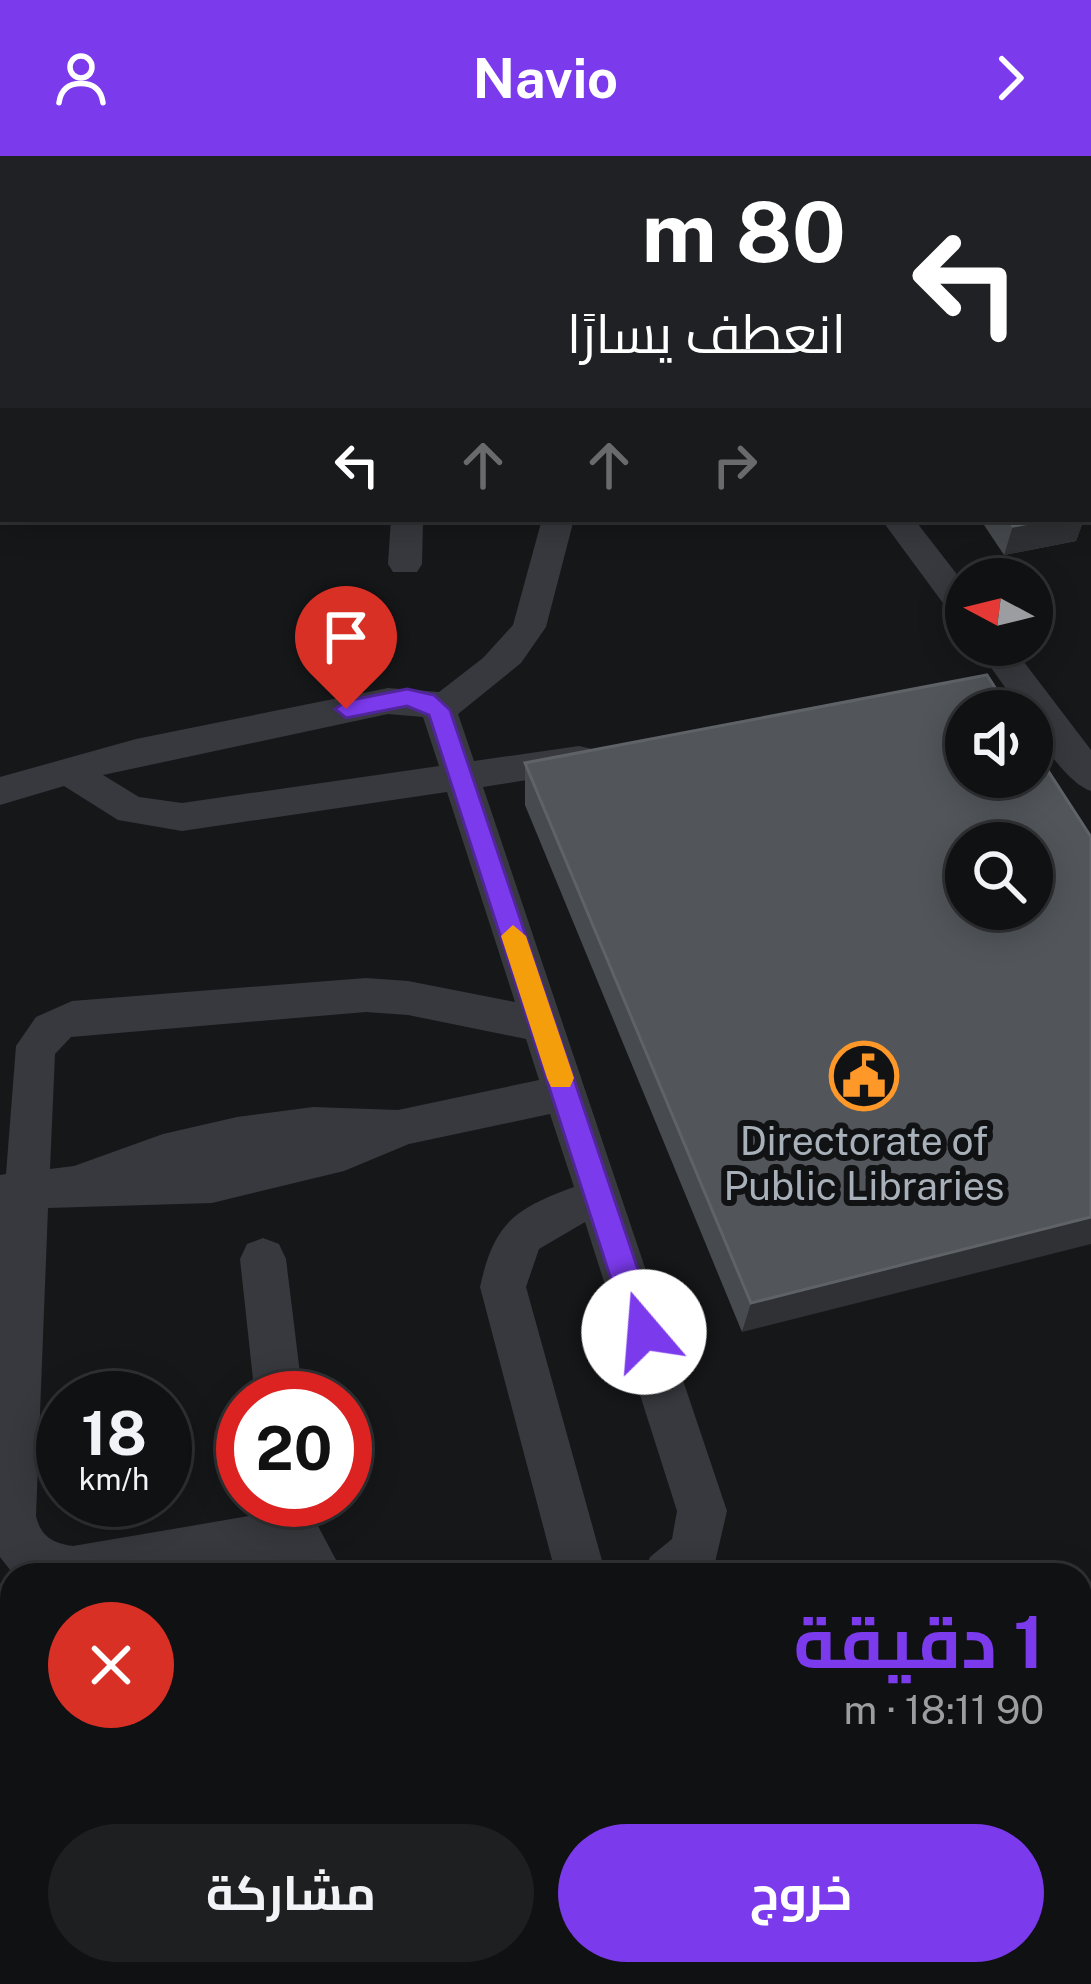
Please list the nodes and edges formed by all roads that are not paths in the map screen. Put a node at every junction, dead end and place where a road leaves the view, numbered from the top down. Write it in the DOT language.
graph roads {
  1 [pos="407,522"];
  2 [pos="557,522"];
  3 [pos="899,522"];
  4 [pos="405,564"];
  5 [pos="945,582"];
  6 [pos="1009,666"];
  7 [pos="439,710"];
  8 [pos="626,751"];
  9 [pos="1086,760"];
  10 [pos="68,771"];
  11 [pos="461,778"];
  12 [pos="0,791"];
  13 [pos="543,1025"];
  14 [pos="565,1093"];
  15 [pos="13,1193"];
  16 [pos="599,1197"];
  17 [pos="263,1259"];
  18 [pos="276,1371"];
  19 [pos="301,1536"];
  20 [pos="38,1563"];
  21 [pos="125,1563"];
  22 [pos="577,1563"];
  23 [pos="682,1563"];
  1 -- 4 [label="lane"];
  2 -- 7 [label="lane"];
  3 -- 5 [label="lane"];
  6 -- 9 [label="lane"];
  7 -- 10 [label="lane"];
  7 -- 11 [label="lane"];
  8 -- 11 [label="lane"];
  10 -- 11 [label="lane"];
  10 -- 12 [label="lane"];
  11 -- 13 [label="lane"];
  13 -- 14 [label="lane"];
  13 -- 15 [label="lane"];
  14 -- 15 [label="lane"];
  14 -- 16 [label="lane"];
  15 -- 20 [label="lane"];
  16 -- 22 [label="lane"];
  16 -- 23 [label="lane"];
  17 -- 18 [label="lane"];
  19 -- 21 [label="lane"];
}
